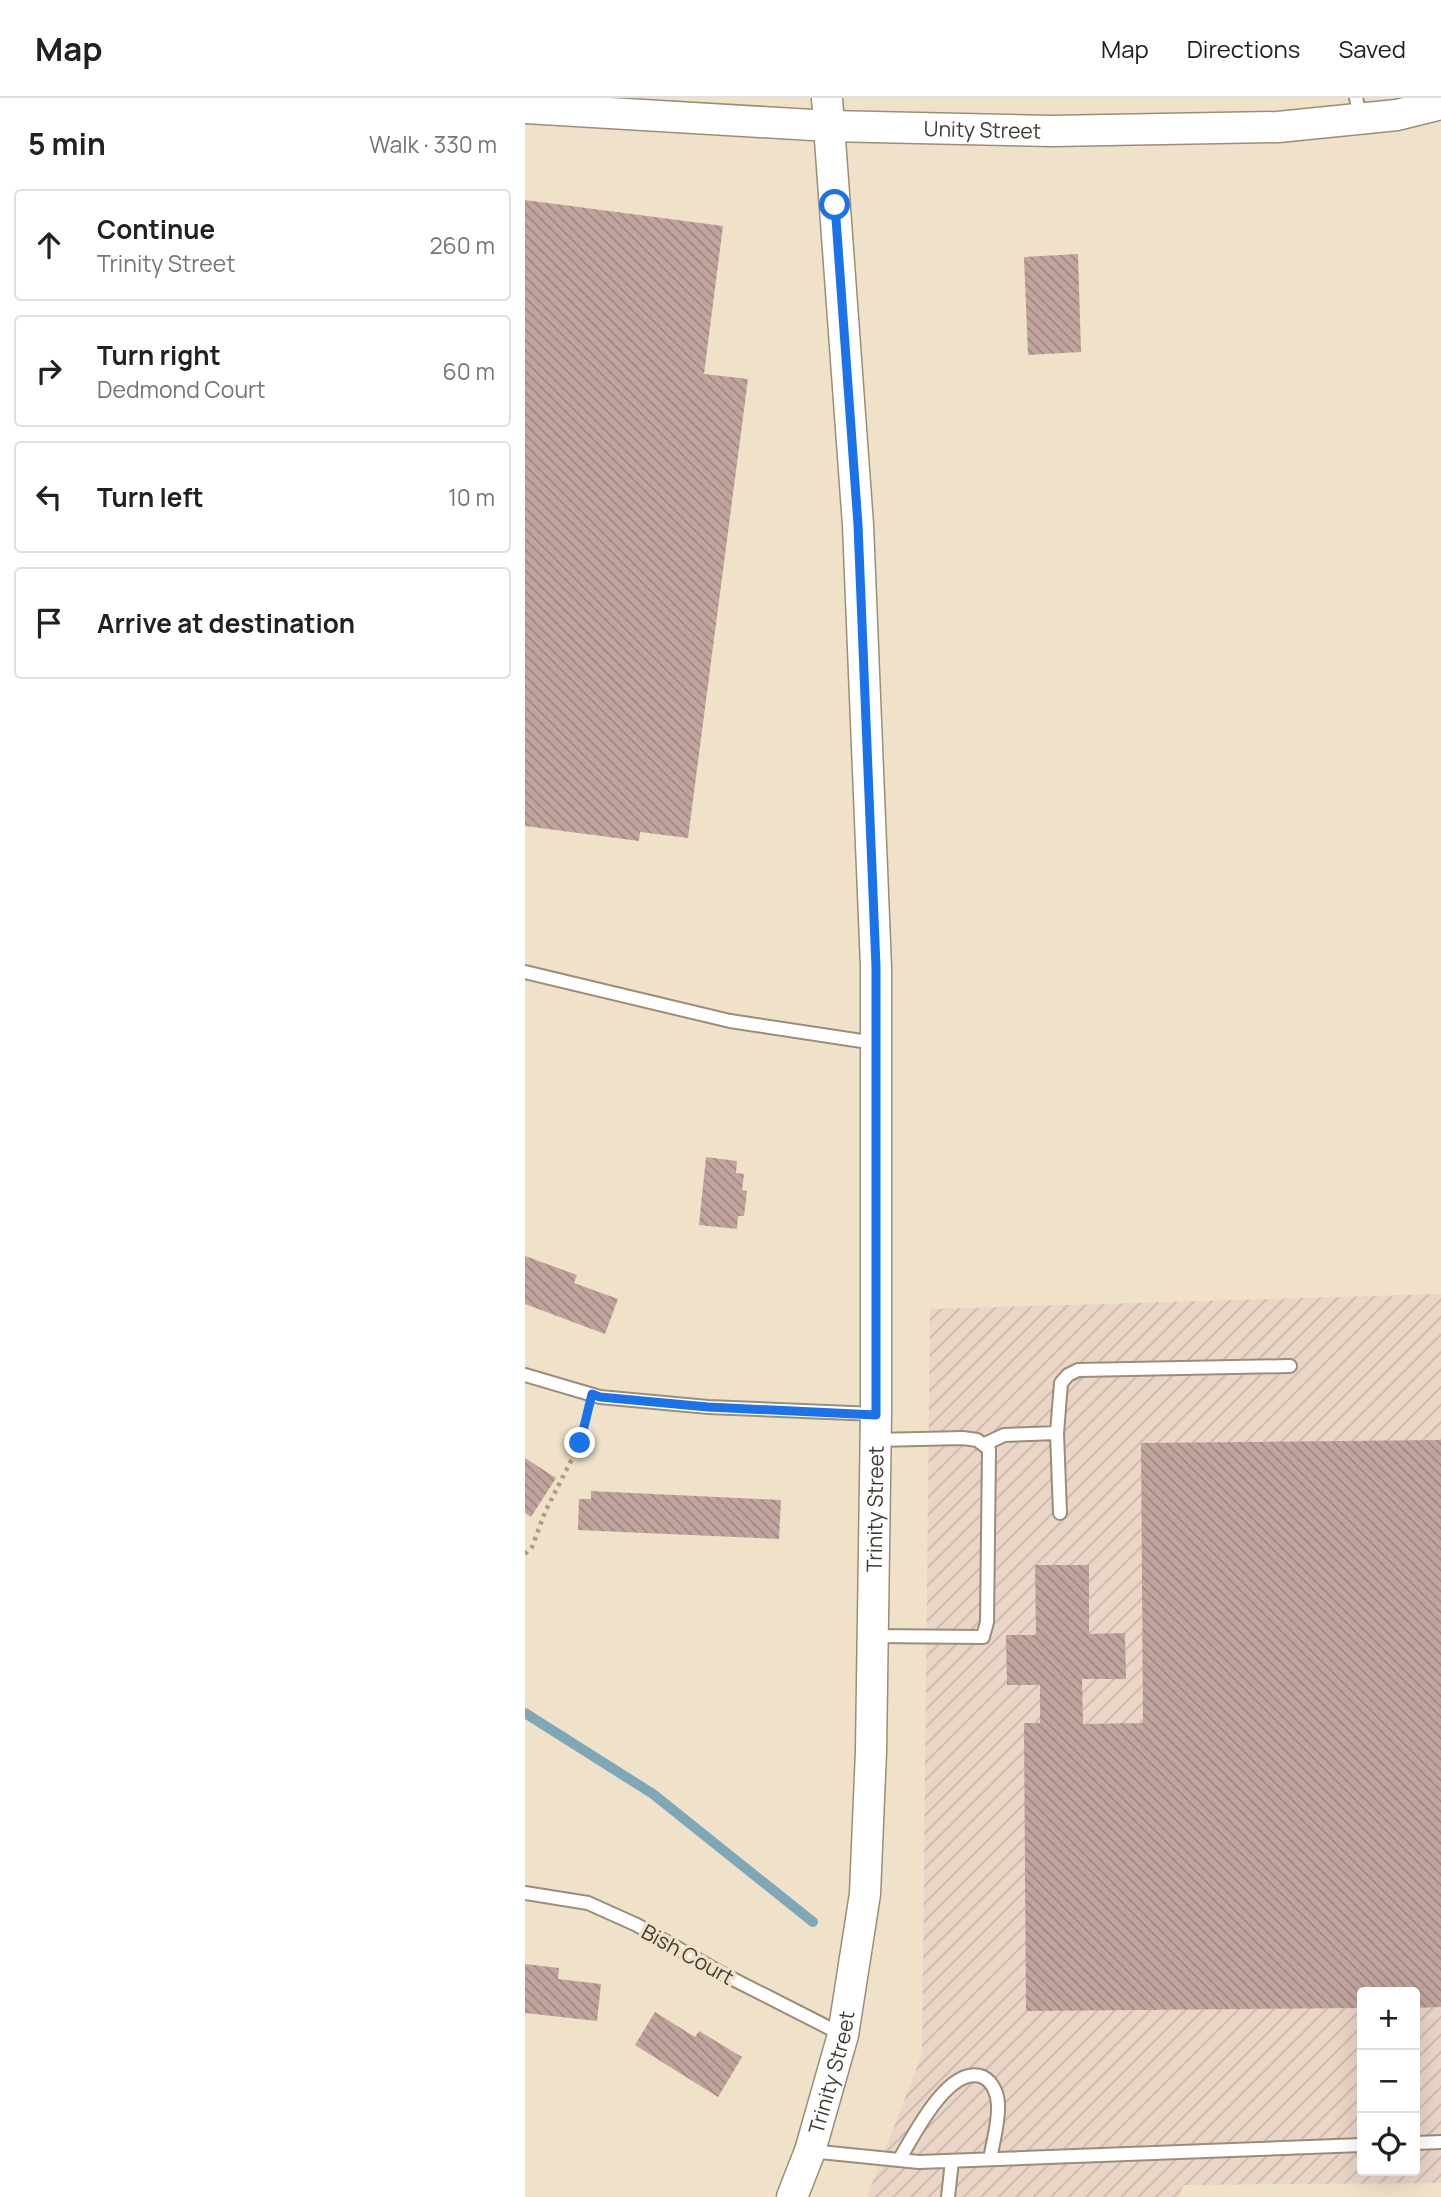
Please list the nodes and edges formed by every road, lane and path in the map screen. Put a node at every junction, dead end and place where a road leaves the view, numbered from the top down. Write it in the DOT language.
graph roads {
  1 [pos="1441,104"];
  2 [pos="525,108"];
  3 [pos="1358,108"];
  4 [pos="828,112"];
  5 [pos="525,972"];
  6 [pos="876,1043"];
  7 [pos="1290,1366"];
  8 [pos="525,1375"];
  9 [pos="592,1394"];
  10 [pos="875,1427"];
  11 [pos="1057,1433"];
  12 [pos="985,1444"];
  13 [pos="1060,1513"];
  14 [pos="525,1554"];
  15 [pos="872,1636"];
  16 [pos="525,1894"];
  17 [pos="843,2035"];
  18 [pos="1441,2142"];
  19 [pos="1420,2143"];
  20 [pos="1357,2145"];
  21 [pos="810,2151"];
  22 [pos="990,2159"];
  23 [pos="899,2160"];
  24 [pos="952,2161"];
  25 [pos="792,2197"];
  26 [pos="948,2197"];
  1 -- 3 [label="street, Unity Street"];
  2 -- 4 [label="street, Unity Street"];
  3 -- 4 [label="street, Unity Street"];
  4 -- 6 [label="street, Trinity Street"];
  5 -- 6 [label="lane"];
  6 -- 10 [label="street, Trinity Street"];
  7 -- 11 [label="lane"];
  8 -- 9 [label="lane"];
  9 -- 10 [label="lane"];
  9 -- 14 [label="path"];
  10 -- 12 [label="lane"];
  10 -- 15 [label="street, Trinity Street"];
  11 -- 12 [label="lane"];
  11 -- 13 [label="lane"];
  12 -- 15 [label="lane"];
  15 -- 17 [label="street, Trinity Street"];
  16 -- 17 [label="lane, Bish Court"];
  17 -- 21 [label="street, Trinity Street"];
  18 -- 19 [label="lane"];
  20 -- 22 [label="lane"];
  21 -- 23 [label="lane"];
  21 -- 25 [label="street, Trinity Street"];
  22 -- 23 [label="lane"];
  22 -- 24 [label="lane"];
  23 -- 24 [label="lane"];
  24 -- 26 [label="lane"];
}
